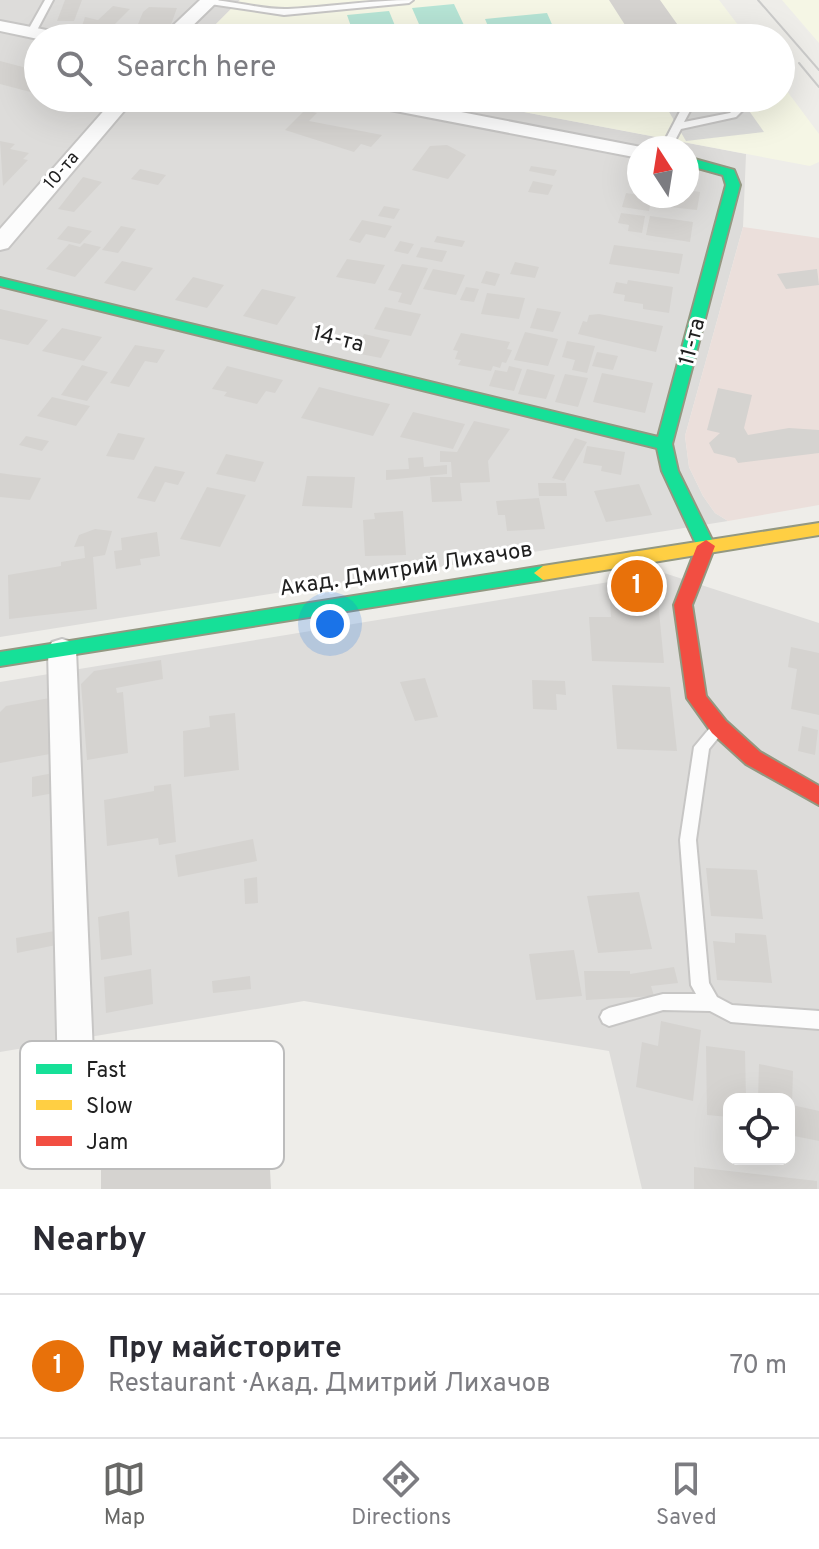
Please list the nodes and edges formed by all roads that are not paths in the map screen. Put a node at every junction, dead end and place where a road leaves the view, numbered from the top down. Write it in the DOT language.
graph roads {
  1 [pos="49,0"];
  2 [pos="210,0"];
  3 [pos="409,0"];
  4 [pos="36,24"];
  5 [pos="184,24"];
  6 [pos="0,26"];
  7 [pos="24,30"];
  8 [pos="113,112"];
  9 [pos="432,112"];
  10 [pos="685,112"];
  11 [pos="736,112"];
  12 [pos="677,127"];
  13 [pos="672,136"];
  14 [pos="627,150"];
  15 [pos="699,164"];
  16 [pos="0,243"];
  17 [pos="0,282"];
  18 [pos="664,444"];
  19 [pos="819,529"];
  20 [pos="706,546"];
  21 [pos="62,650"];
  22 [pos="0,659"];
  23 [pos="719,727"];
  24 [pos="819,796"];
  25 [pos="711,1003"];
  26 [pos="609,1017"];
  27 [pos="819,1020"];
  28 [pos="75,1041"];
  1 -- 4 [label="lane"];
  2 -- 3 [label="lane"];
  2 -- 5 [label="street"];
  6 -- 7 [label="street"];
  8 -- 16 [label="street, 10-та"];
  9 -- 14 [label="street"];
  10 -- 12 [label="lane"];
  11 -- 12 [label="lane"];
  12 -- 13 [label="lane"];
  15 -- 18 [label="street, 11-та"];
  17 -- 18 [label="street, 14-та"];
  18 -- 20 [label="street"];
  19 -- 20 [label="street, Акад. Дмитрий Лихачов"];
  20 -- 21 [label="street, Акад. Дмитрий Лихачов"];
  20 -- 23 [label="street"];
  21 -- 22 [label="street, Акад. Дмитрий Лихачов"];
  21 -- 28 [label="street"];
  23 -- 24 [label="street"];
  23 -- 25 [label="lane"];
  25 -- 26 [label="lane"];
  25 -- 27 [label="lane"];
}
